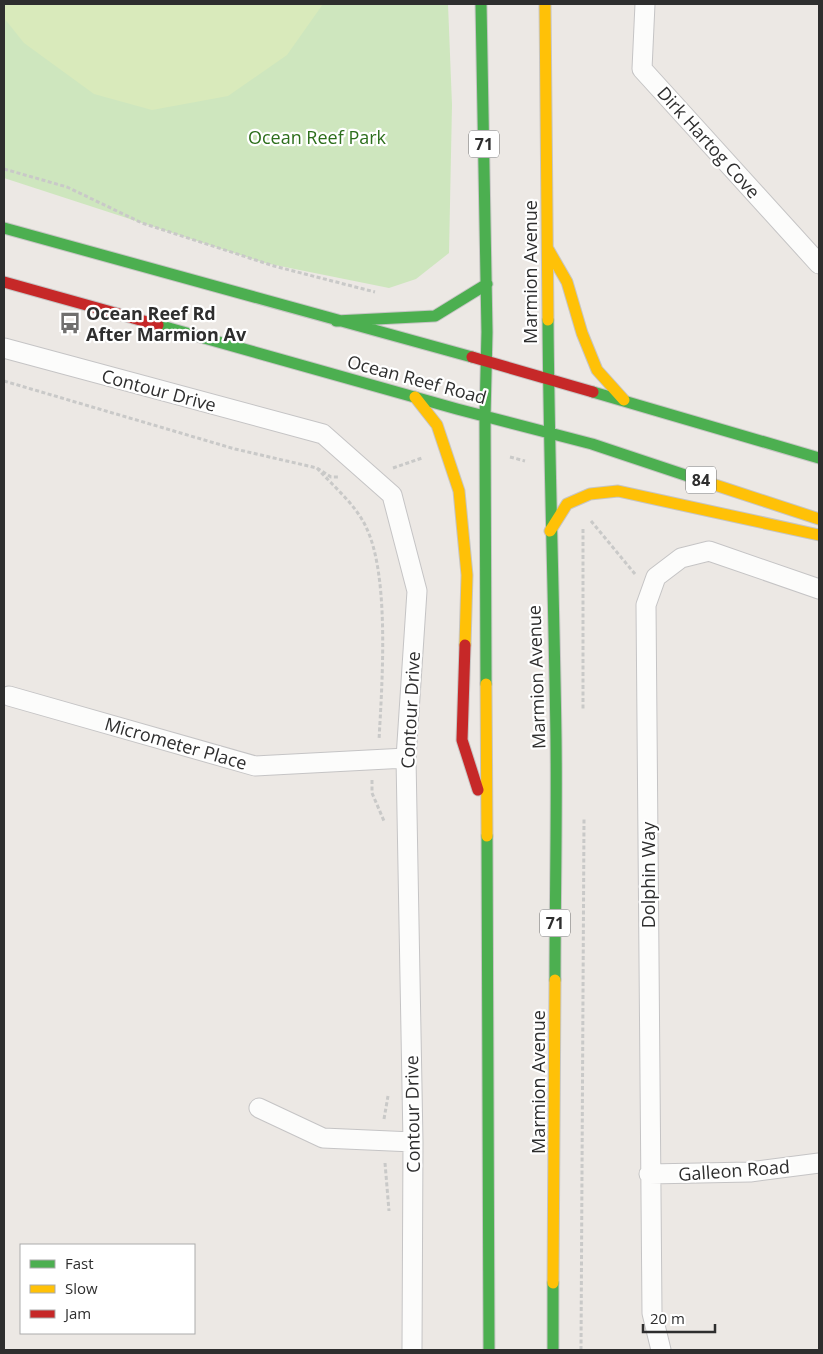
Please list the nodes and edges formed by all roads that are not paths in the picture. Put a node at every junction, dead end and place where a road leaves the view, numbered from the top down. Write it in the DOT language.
graph roads {
  1 [pos="481,4"];
  2 [pos="545,4"];
  3 [pos="645,4"];
  4 [pos="4,228"];
  5 [pos="548,248"];
  6 [pos="819,264"];
  7 [pos="4,282"];
  8 [pos="487,284"];
  9 [pos="336,321"];
  10 [pos="4,348"];
  11 [pos="488,362"];
  12 [pos="549,380"];
  13 [pos="415,397"];
  14 [pos="624,400"];
  15 [pos="485,416"];
  16 [pos="551,433"];
  17 [pos="819,458"];
  18 [pos="819,519"];
  19 [pos="550,531"];
  20 [pos="819,534"];
  21 [pos="819,589"];
  22 [pos="9,696"];
  23 [pos="406,758"];
  24 [pos="485,812"];
  25 [pos="259,1108"];
  26 [pos="413,1142"];
  27 [pos="819,1163"];
  28 [pos="649,1174"];
  29 [pos="412,1350"];
  30 [pos="489,1350"];
  31 [pos="553,1350"];
  32 [pos="661,1350"];
  1 -- 8 [label="main road, 71"];
  2 -- 5 [label="main road, Marmion Avenue / 71"];
  3 -- 6 [label="street, Dirk Hartog Cove"];
  4 -- 9 [label="main road, Ocean Reef Road"];
  5 -- 12 [label="main road, Marmion Avenue / 71"];
  5 -- 14 [label="main road"];
  7 -- 13 [label="main road, Ocean Reef Road"];
  8 -- 9 [label="main road"];
  8 -- 11 [label="main road, 71"];
  9 -- 11 [label="main road, Ocean Reef Road"];
  10 -- 23 [label="street, Contour Drive"];
  11 -- 12 [label="main road, Ocean Reef Road"];
  11 -- 15 [label="main road, 71"];
  12 -- 14 [label="main road, Ocean Reef Road"];
  12 -- 16 [label="main road, Marmion Avenue / 71"];
  13 -- 15 [label="main road, Ocean Reef Road"];
  13 -- 24 [label="main road"];
  14 -- 17 [label="main road, Ocean Reef Road"];
  15 -- 16 [label="main road, Ocean Reef Road"];
  15 -- 24 [label="main road, 71"];
  16 -- 18 [label="main road, Ocean Reef Road / 84"];
  16 -- 19 [label="main road, Marmion Avenue / 71"];
  19 -- 20 [label="main road"];
  19 -- 31 [label="main road, Marmion Avenue / 71"];
  21 -- 28 [label="street, Dolphin Way"];
  22 -- 23 [label="street, Micrometer Place"];
  23 -- 26 [label="street, Contour Drive"];
  24 -- 30 [label="main road, 71"];
  25 -- 26 [label="street"];
  26 -- 29 [label="street, Contour Drive"];
  27 -- 28 [label="street, Galleon Road"];
  28 -- 32 [label="street, Dolphin Way"];
}
